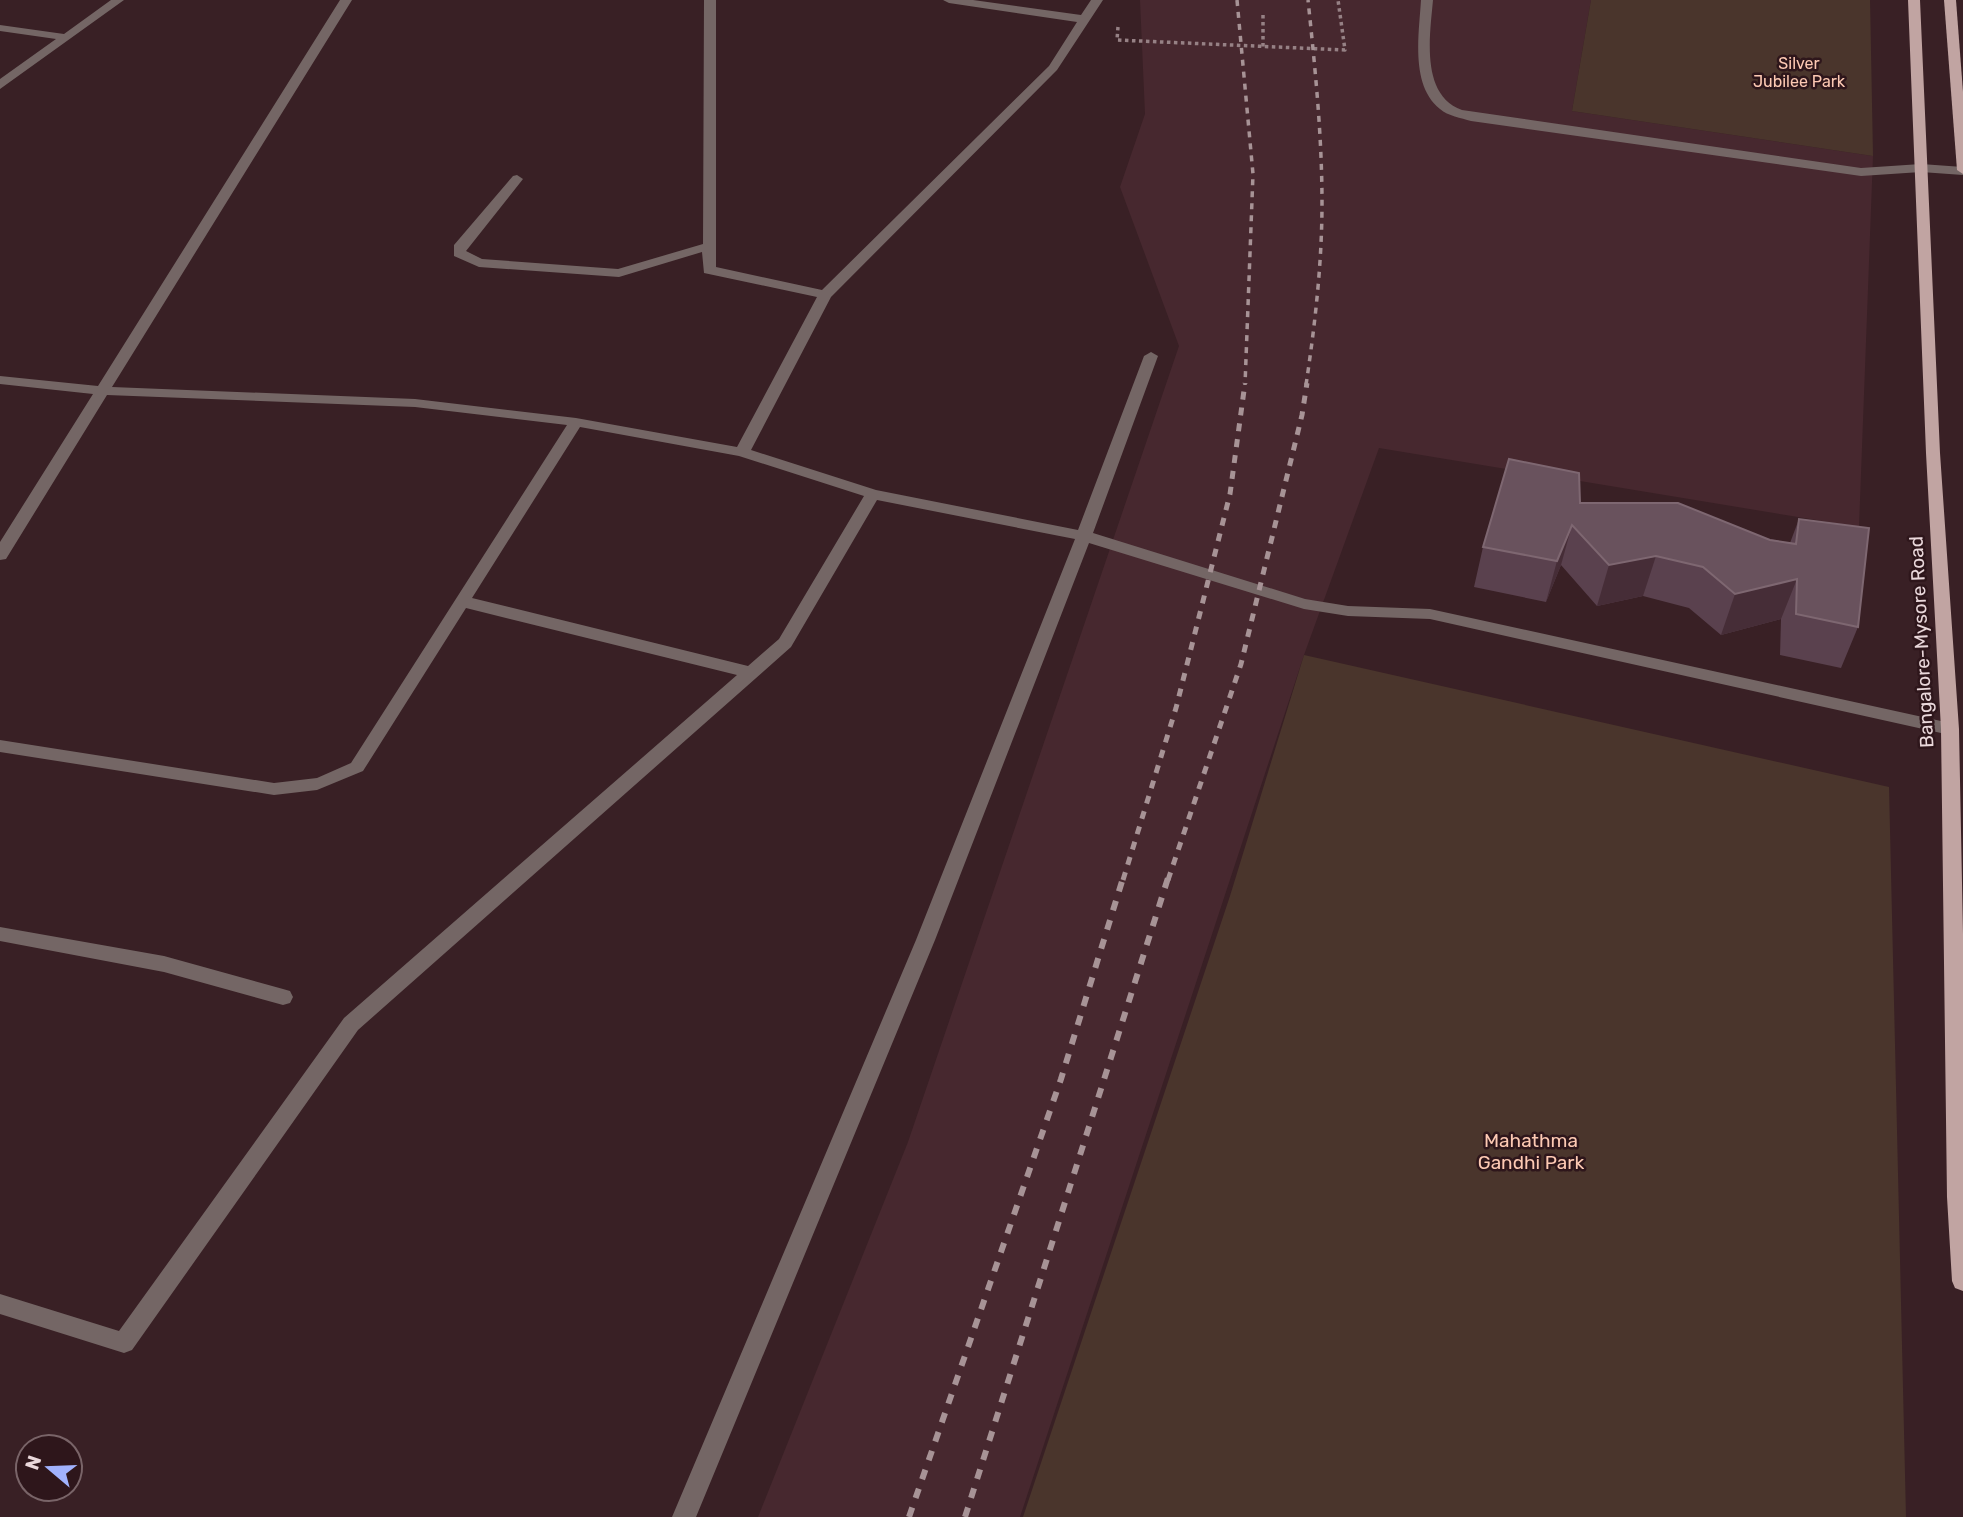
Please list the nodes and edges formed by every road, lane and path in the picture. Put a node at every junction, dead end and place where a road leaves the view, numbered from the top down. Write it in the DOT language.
graph roads {
  1 [pos="118,0"];
  2 [pos="346,0"];
  3 [pos="710,0"];
  4 [pos="949,0"];
  5 [pos="1097,0"];
  6 [pos="1338,0"];
  7 [pos="1427,0"];
  8 [pos="1914,0"];
  9 [pos="1950,0"];
  10 [pos="1263,15"];
  11 [pos="1083,19"];
  12 [pos="0,28"];
  13 [pos="64,37"];
  14 [pos="1116,40"];
  15 [pos="1263,47"];
  16 [pos="0,85"];
  17 [pos="1921,168"];
  18 [pos="1963,170"];
  19 [pos="517,179"];
  20 [pos="709,246"];
  21 [pos="825,295"];
  22 [pos="1151,356"];
  23 [pos="0,380"];
  24 [pos="103,391"];
  25 [pos="576,422"];
  26 [pos="742,452"];
  27 [pos="873,494"];
  28 [pos="1085,536"];
  29 [pos="0,555"];
  30 [pos="462,601"];
  31 [pos="751,673"];
  32 [pos="1957,731"];
  33 [pos="0,746"];
  34 [pos="0,934"];
  35 [pos="283,997"];
  36 [pos="1963,1281"];
  37 [pos="0,1304"];
  38 [pos="684,1517"];
  1 -- 13 [label="street"];
  2 -- 24 [label="street"];
  3 -- 20 [label="street"];
  4 -- 11 [label="street"];
  5 -- 11 [label="street"];
  6 -- 15 [label="path"];
  7 -- 17 [label="street"];
  8 -- 17 [label="main road, Bangalore-Mysore Road"];
  9 -- 18 [label="main road"];
  10 -- 15 [label="path"];
  11 -- 21 [label="street"];
  12 -- 13 [label="street"];
  13 -- 16 [label="street"];
  14 -- 15 [label="path"];
  17 -- 18 [label="street"];
  17 -- 32 [label="main road, Bangalore-Mysore Road"];
  19 -- 20 [label="street"];
  20 -- 21 [label="street"];
  21 -- 26 [label="street"];
  22 -- 28 [label="street"];
  23 -- 24 [label="street"];
  24 -- 25 [label="street"];
  24 -- 29 [label="street"];
  25 -- 26 [label="street"];
  25 -- 30 [label="street"];
  26 -- 27 [label="street"];
  27 -- 28 [label="street"];
  27 -- 31 [label="street"];
  28 -- 32 [label="street"];
  28 -- 38 [label="street"];
  30 -- 31 [label="street"];
  30 -- 33 [label="street"];
  31 -- 37 [label="street"];
  32 -- 36 [label="main road, Bangalore-Mysore Road"];
  34 -- 35 [label="street"];
}
